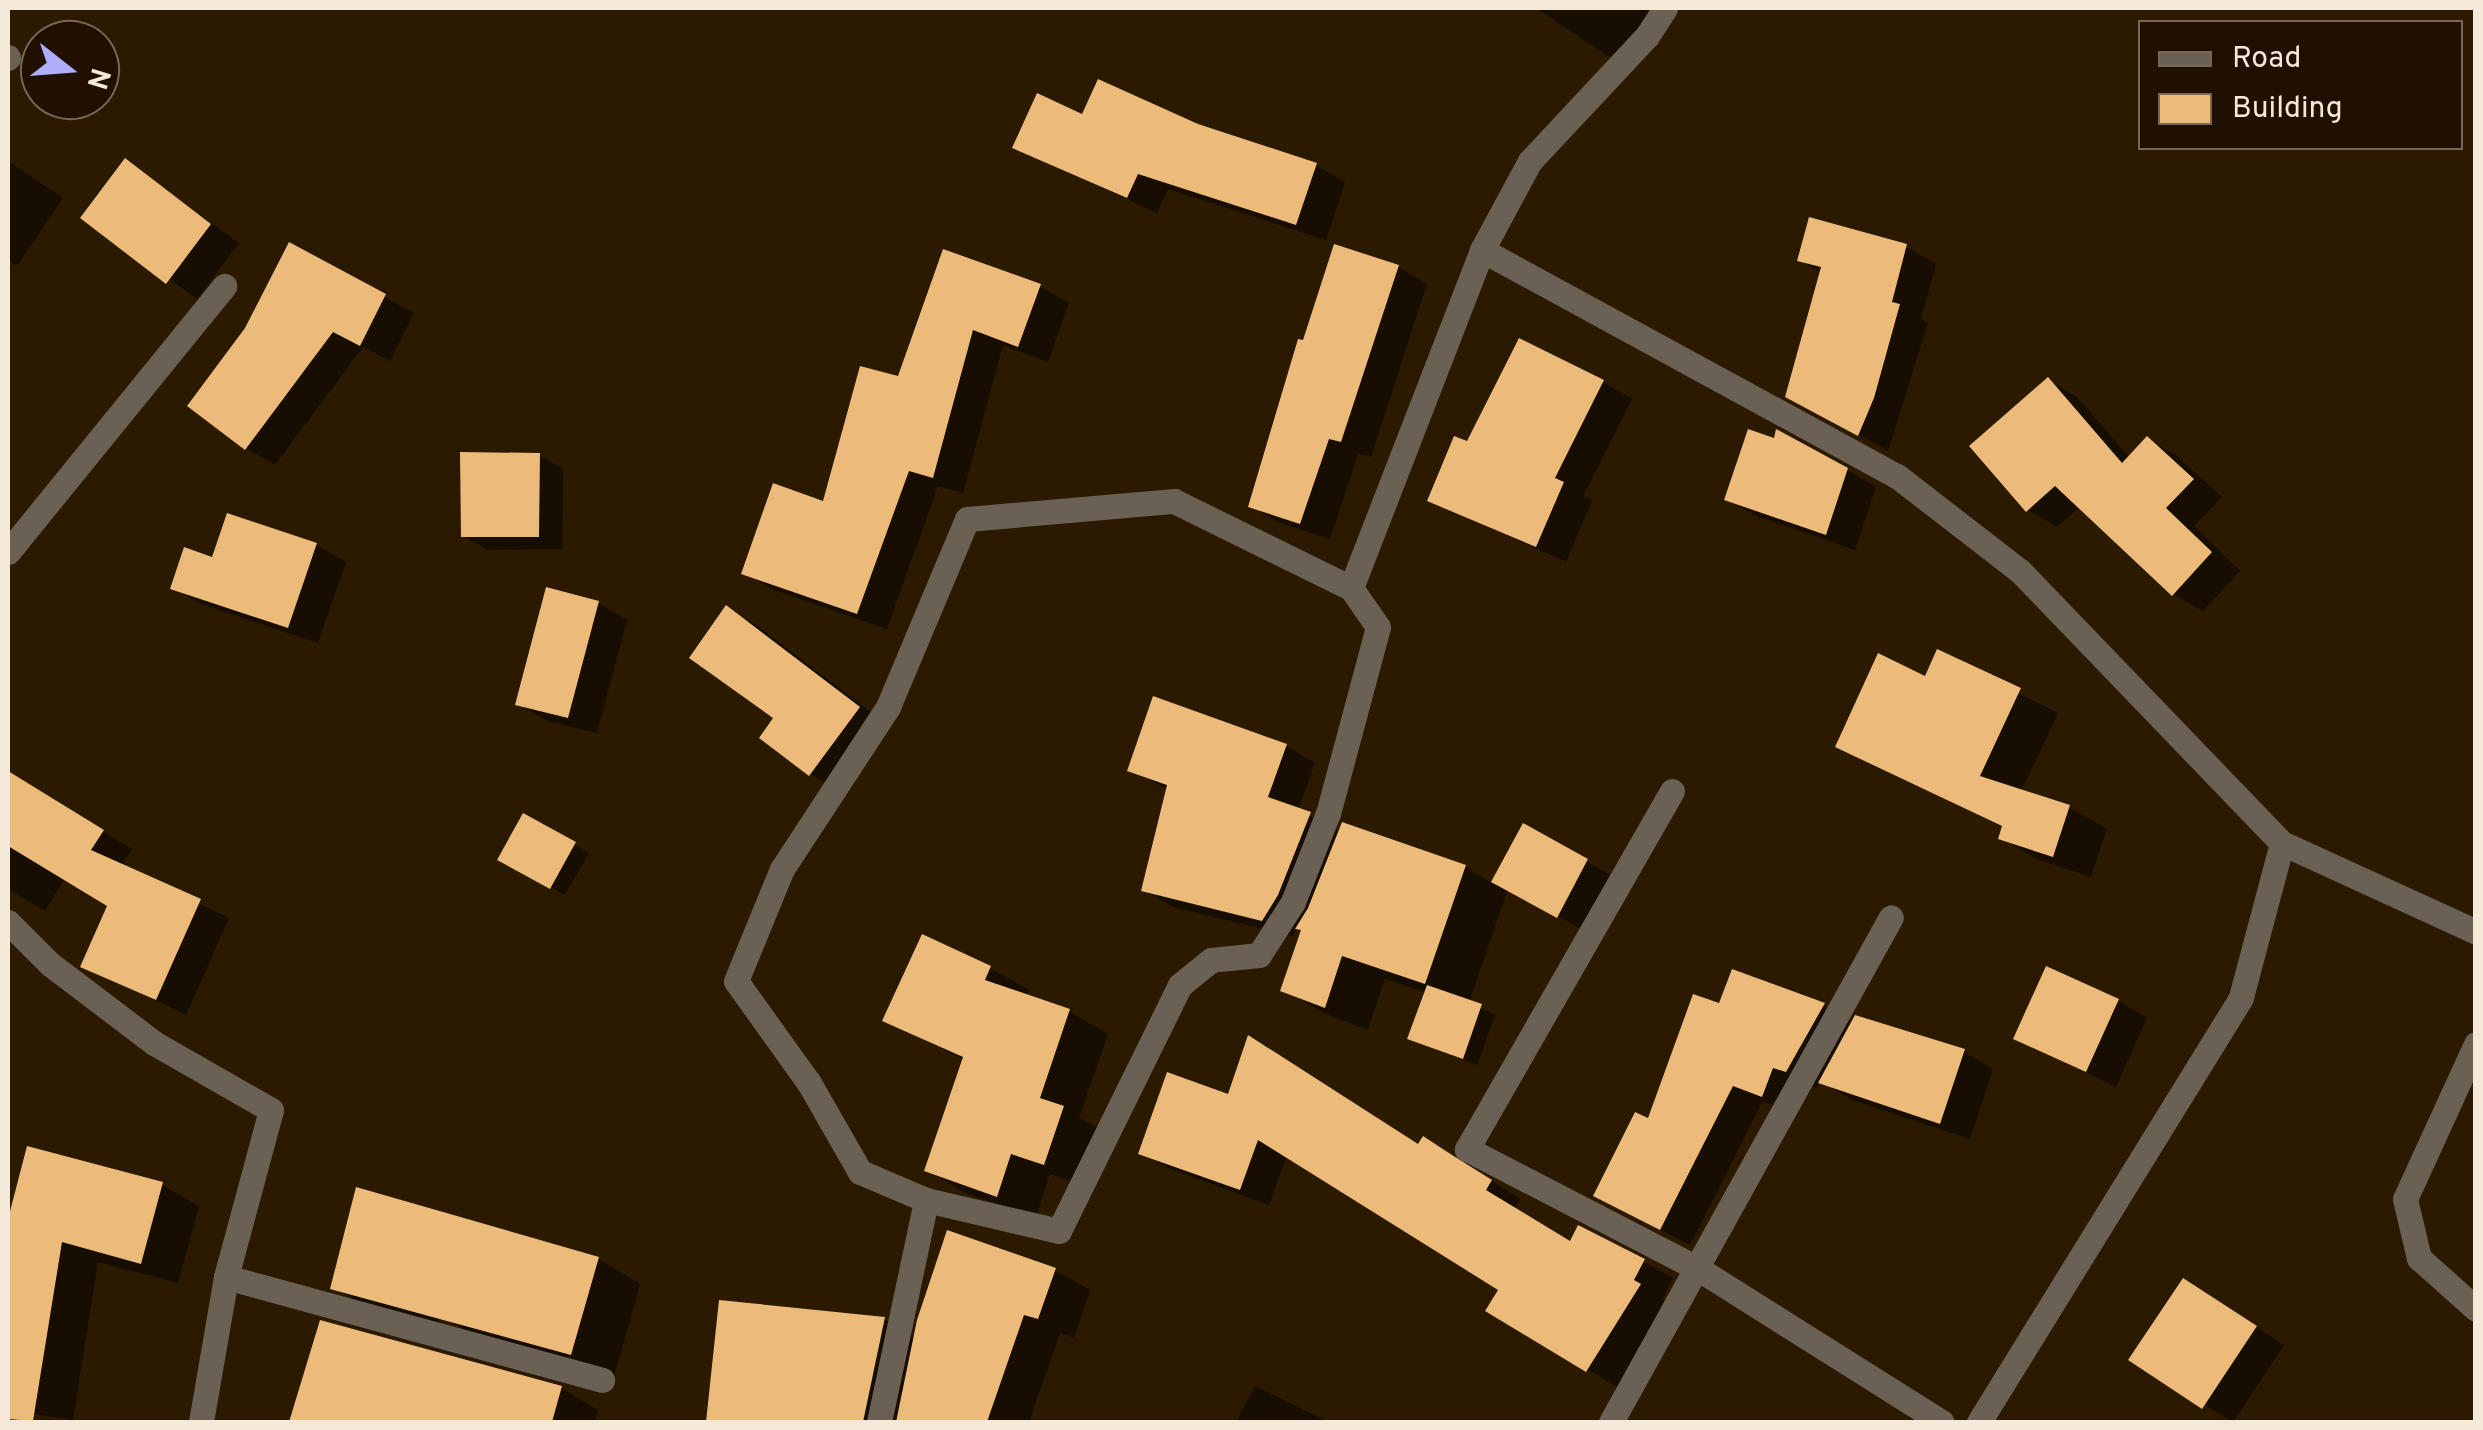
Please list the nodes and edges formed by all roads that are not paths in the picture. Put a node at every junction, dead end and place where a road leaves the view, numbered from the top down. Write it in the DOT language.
graph roads {
  1 [pos="1665,8"];
  2 [pos="1482,250"];
  3 [pos="224,286"];
  4 [pos="8,552"];
  5 [pos="1351,588"];
  6 [pos="1672,792"];
  7 [pos="2282,843"];
  8 [pos="1890,918"];
  9 [pos="8,922"];
  10 [pos="2476,932"];
  11 [pos="2476,1044"];
  12 [pos="926,1200"];
  13 [pos="1698,1268"];
  14 [pos="226,1277"];
  15 [pos="2476,1309"];
  16 [pos="602,1380"];
  17 [pos="202,1422"];
  18 [pos="878,1422"];
  19 [pos="1612,1422"];
  20 [pos="1942,1422"];
  21 [pos="1979,1422"];
  1 -- 2 [label="street"];
  2 -- 5 [label="street"];
  2 -- 7 [label="street"];
  3 -- 4 [label="street"];
  5 -- 12 [label="street"];
  5 -- 12 [label="street"];
  6 -- 13 [label="street"];
  7 -- 10 [label="street"];
  7 -- 21 [label="street"];
  8 -- 13 [label="street"];
  9 -- 14 [label="street"];
  11 -- 15 [label="street"];
  12 -- 18 [label="street"];
  13 -- 19 [label="street"];
  13 -- 20 [label="street"];
  14 -- 16 [label="street"];
  14 -- 17 [label="street"];
}
